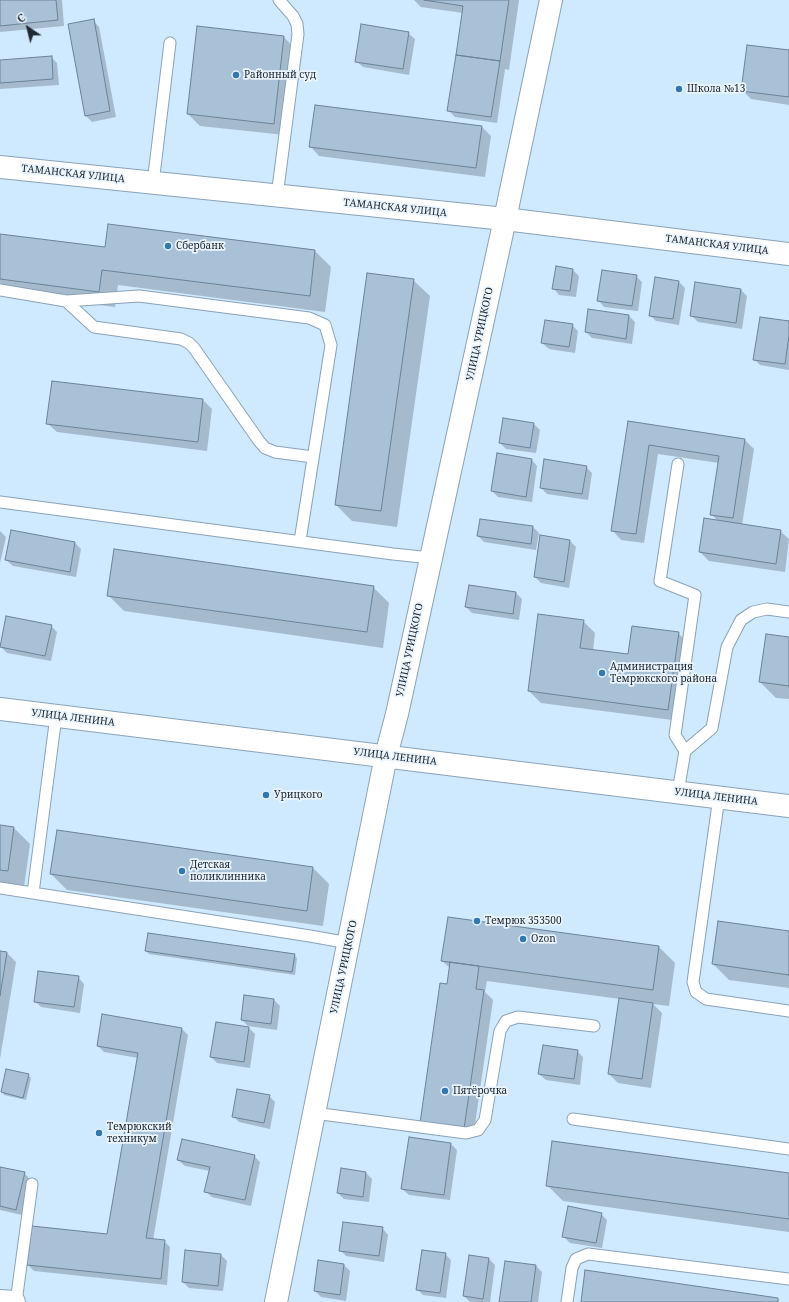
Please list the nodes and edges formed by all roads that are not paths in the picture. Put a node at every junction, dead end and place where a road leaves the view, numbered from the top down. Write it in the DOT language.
graph roads {
  1 [pos="278,0"];
  2 [pos="551,0"];
  3 [pos="170,43"];
  4 [pos="0,167"];
  5 [pos="152,183"];
  6 [pos="278,196"];
  7 [pos="505,219"];
  8 [pos="789,254"];
  9 [pos="0,290"];
  10 [pos="66,301"];
  11 [pos="313,457"];
  12 [pos="678,464"];
  13 [pos="0,502"];
  14 [pos="300,541"];
  15 [pos="430,558"];
  16 [pos="789,612"];
  17 [pos="0,709"];
  18 [pos="56,716"];
  19 [pos="685,751"];
  20 [pos="386,756"];
  21 [pos="678,792"];
  22 [pos="719,797"];
  23 [pos="789,806"];
  24 [pos="0,888"];
  25 [pos="33,893"];
  26 [pos="349,943"];
  27 [pos="789,1011"];
  28 [pos="594,1026"];
  29 [pos="314,1113"];
  30 [pos="573,1119"];
  31 [pos="789,1149"];
  32 [pos="32,1184"];
  33 [pos="789,1279"];
  34 [pos="8,1302"];
  35 [pos="276,1302"];
  36 [pos="567,1302"];
  1 -- 6 [label="lane"];
  2 -- 7 [label="street, УЛИЦА УРИЦКОГО"];
  3 -- 5 [label="lane"];
  4 -- 5 [label="street, ТАМАНСКАЯ УЛИЦА"];
  5 -- 6 [label="street, ТАМАНСКАЯ УЛИЦА"];
  6 -- 7 [label="street, ТАМАНСКАЯ УЛИЦА"];
  7 -- 8 [label="street, ТАМАНСКАЯ УЛИЦА"];
  7 -- 15 [label="street, УЛИЦА УРИЦКОГО"];
  9 -- 10 [label="lane"];
  10 -- 11 [label="lane"];
  10 -- 11 [label="lane"];
  11 -- 14 [label="lane"];
  12 -- 19 [label="lane"];
  13 -- 14 [label="lane"];
  14 -- 15 [label="lane"];
  15 -- 20 [label="street, УЛИЦА УРИЦКОГО"];
  16 -- 19 [label="lane"];
  17 -- 18 [label="street, УЛИЦА ЛЕНИНА"];
  18 -- 20 [label="street, УЛИЦА ЛЕНИНА"];
  18 -- 25 [label="lane"];
  19 -- 21 [label="lane"];
  20 -- 21 [label="street, УЛИЦА ЛЕНИНА"];
  20 -- 26 [label="street, УЛИЦА УРИЦКОГО"];
  21 -- 22 [label="street, УЛИЦА ЛЕНИНА"];
  22 -- 23 [label="street, УЛИЦА ЛЕНИНА"];
  22 -- 27 [label="lane"];
  24 -- 25 [label="lane"];
  25 -- 26 [label="lane"];
  26 -- 29 [label="street, УЛИЦА УРИЦКОГО"];
  28 -- 29 [label="lane"];
  29 -- 35 [label="street, УЛИЦА УРИЦКОГО"];
  30 -- 31 [label="lane"];
  32 -- 34 [label="lane"];
  33 -- 36 [label="lane"];
}
